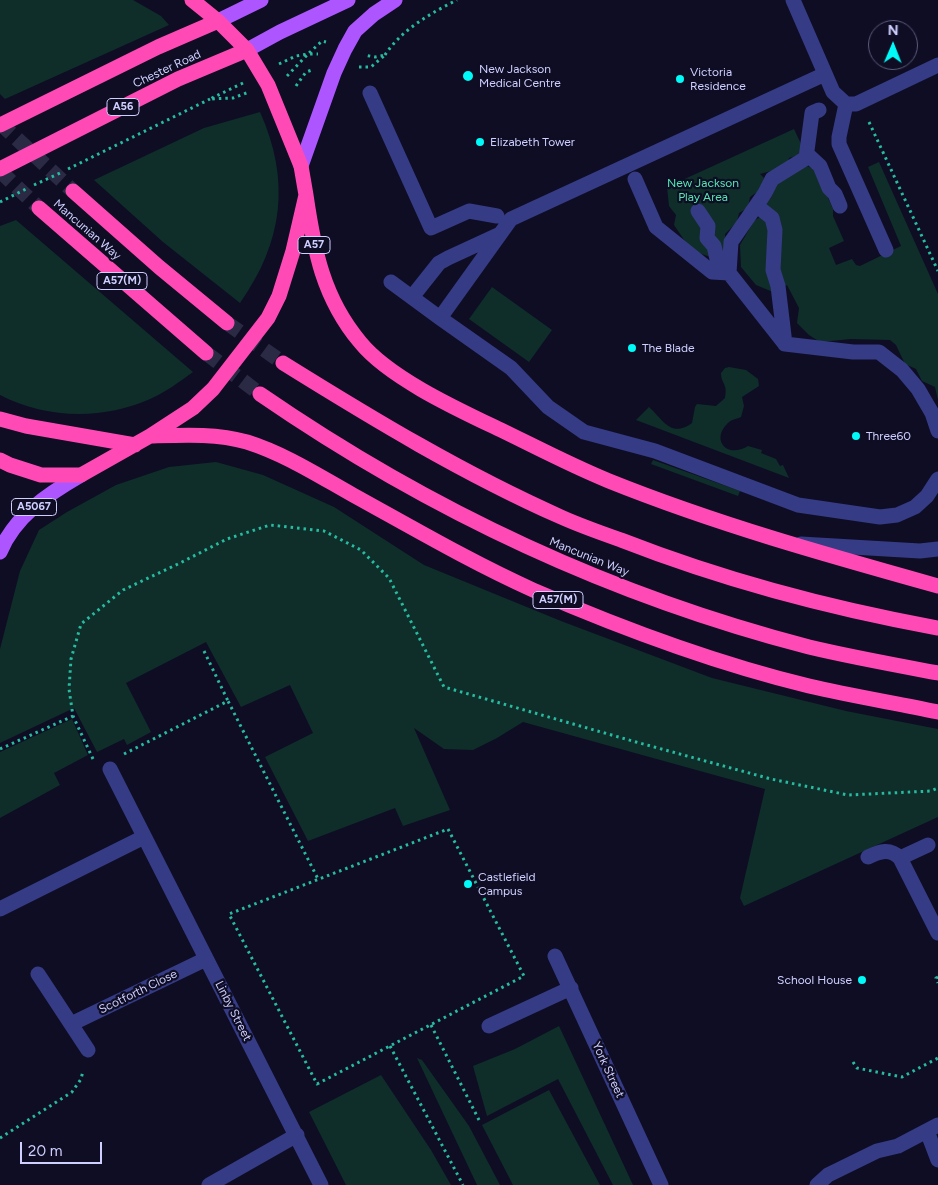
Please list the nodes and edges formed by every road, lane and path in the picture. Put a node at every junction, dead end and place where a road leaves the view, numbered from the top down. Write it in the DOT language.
graph roads {
  1 [pos="192,0"];
  2 [pos="260,0"];
  3 [pos="348,0"];
  4 [pos="395,0"];
  5 [pos="457,0"];
  6 [pos="793,0"];
  7 [pos="218,21"];
  8 [pos="330,42"];
  9 [pos="247,50"];
  10 [pos="308,54"];
  11 [pos="324,54"];
  12 [pos="385,55"];
  13 [pos="364,56"];
  14 [pos="282,63"];
  15 [pos="938,65"];
  16 [pos="358,67"];
  17 [pos="304,68"];
  18 [pos="824,74"];
  19 [pos="287,76"];
  20 [pos="249,80"];
  21 [pos="296,86"];
  22 [pos="256,90"];
  23 [pos="370,92"];
  24 [pos="210,98"];
  25 [pos="851,104"];
  26 [pos="819,110"];
  27 [pos="868,118"];
  28 [pos="0,125"];
  29 [pos="807,154"];
  30 [pos="301,166"];
  31 [pos="0,168"];
  32 [pos="635,178"];
  33 [pos="73,191"];
  34 [pos="306,195"];
  35 [pos="0,202"];
  36 [pos="757,206"];
  37 [pos="840,206"];
  38 [pos="39,208"];
  39 [pos="698,211"];
  40 [pos="497,216"];
  41 [pos="500,234"];
  42 [pos="886,250"];
  43 [pos="938,271"];
  44 [pos="725,273"];
  45 [pos="391,282"];
  46 [pos="412,297"];
  47 [pos="440,318"];
  48 [pos="227,323"];
  49 [pos="785,344"];
  50 [pos="206,353"];
  51 [pos="283,363"];
  52 [pos="260,394"];
  53 [pos="0,419"];
  54 [pos="938,430"];
  55 [pos="150,436"];
  56 [pos="135,445"];
  57 [pos="0,460"];
  58 [pos="81,475"];
  59 [pos="938,479"];
  60 [pos="785,543"];
  61 [pos="938,549"];
  62 [pos="0,552"];
  63 [pos="938,586"];
  64 [pos="938,628"];
  65 [pos="204,651"];
  66 [pos="938,673"];
  67 [pos="228,701"];
  68 [pos="938,712"];
  69 [pos="73,716"];
  70 [pos="0,750"];
  71 [pos="95,763"];
  72 [pos="110,769"];
  73 [pos="938,788"];
  74 [pos="144,837"];
  75 [pos="928,845"];
  76 [pos="868,856"];
  77 [pos="900,858"];
  78 [pos="318,879"];
  79 [pos="0,909"];
  80 [pos="938,933"];
  81 [pos="554,956"];
  82 [pos="206,959"];
  83 [pos="38,974"];
  84 [pos="938,977"];
  85 [pos="938,983"];
  86 [pos="570,988"];
  87 [pos="71,1024"];
  88 [pos="431,1025"];
  89 [pos="489,1026"];
  90 [pos="390,1046"];
  91 [pos="88,1050"];
  92 [pos="938,1058"];
  93 [pos="853,1062"];
  94 [pos="479,1120"];
  95 [pos="933,1128"];
  96 [pos="297,1136"];
  97 [pos="0,1138"];
  98 [pos="938,1160"];
  99 [pos="209,1185"];
  100 [pos="322,1185"];
  101 [pos="463,1185"];
  102 [pos="661,1185"];
  103 [pos="817,1185"];
  1 -- 7 [label="highway"];
  2 -- 7 [label="main road, Chester Road"];
  3 -- 9 [label="main road, Chester Road / A56"];
  4 -- 30 [label="main road"];
  5 -- 12 [label="path"];
  6 -- 18 [label="street"];
  7 -- 9 [label="highway"];
  7 -- 28 [label="highway, Chester Road"];
  8 -- 10 [label="path"];
  9 -- 30 [label="highway"];
  9 -- 31 [label="highway, Chester Road / A56"];
  10 -- 11 [label="path"];
  10 -- 14 [label="path"];
  10 -- 19 [label="path"];
  12 -- 13 [label="path"];
  12 -- 16 [label="path"];
  15 -- 25 [label="street"];
  17 -- 21 [label="path"];
  18 -- 25 [label="street"];
  18 -- 41 [label="street"];
  20 -- 24 [label="path"];
  22 -- 24 [label="path"];
  23 -- 40 [label="street"];
  24 -- 35 [label="path"];
  25 -- 42 [label="street"];
  26 -- 29 [label="street"];
  27 -- 43 [label="path"];
  29 -- 36 [label="street"];
  29 -- 37 [label="street"];
  30 -- 34 [label="highway"];
  32 -- 44 [label="street"];
  33 -- 48 [label="highway, Mancunian Way / A57(M)"];
  34 -- 55 [label="highway"];
  34 -- 60 [label="highway, A57"];
  36 -- 44 [label="street"];
  36 -- 49 [label="street"];
  38 -- 50 [label="highway, Mancunian Way / A57(M)"];
  39 -- 44 [label="street"];
  41 -- 46 [label="street"];
  41 -- 47 [label="street"];
  44 -- 49 [label="street"];
  45 -- 46 [label="street"];
  46 -- 47 [label="street"];
  47 -- 59 [label="street"];
  49 -- 54 [label="street"];
  51 -- 64 [label="highway"];
  52 -- 66 [label="highway, Mancunian Way"];
  53 -- 56 [label="highway"];
  55 -- 56 [label="highway"];
  55 -- 68 [label="highway, A57(M)"];
  56 -- 58 [label="highway"];
  57 -- 58 [label="highway"];
  58 -- 62 [label="main road, A5067"];
  60 -- 61 [label="street"];
  60 -- 63 [label="highway"];
  65 -- 67 [label="path"];
  67 -- 72 [label="path"];
  67 -- 78 [label="path"];
  69 -- 70 [label="path"];
  69 -- 71 [label="path"];
  69 -- 73 [label="path"];
  72 -- 74 [label="street, Linby Street"];
  74 -- 79 [label="street"];
  74 -- 82 [label="street, Linby Street"];
  75 -- 77 [label="street"];
  76 -- 77 [label="street"];
  77 -- 80 [label="street"];
  78 -- 88 [label="path"];
  78 -- 90 [label="path"];
  81 -- 86 [label="street, York Street"];
  82 -- 87 [label="street, Scotforth Close"];
  82 -- 96 [label="street, Linby Street"];
  83 -- 87 [label="street"];
  84 -- 85 [label="path"];
  86 -- 89 [label="street"];
  86 -- 102 [label="street, York Street"];
  87 -- 91 [label="street"];
  88 -- 90 [label="path"];
  88 -- 94 [label="path"];
  90 -- 101 [label="path"];
  91 -- 97 [label="path"];
  92 -- 93 [label="path"];
  95 -- 98 [label="street"];
  95 -- 103 [label="street"];
  96 -- 99 [label="street"];
  96 -- 100 [label="street, Linby Street"];
}
